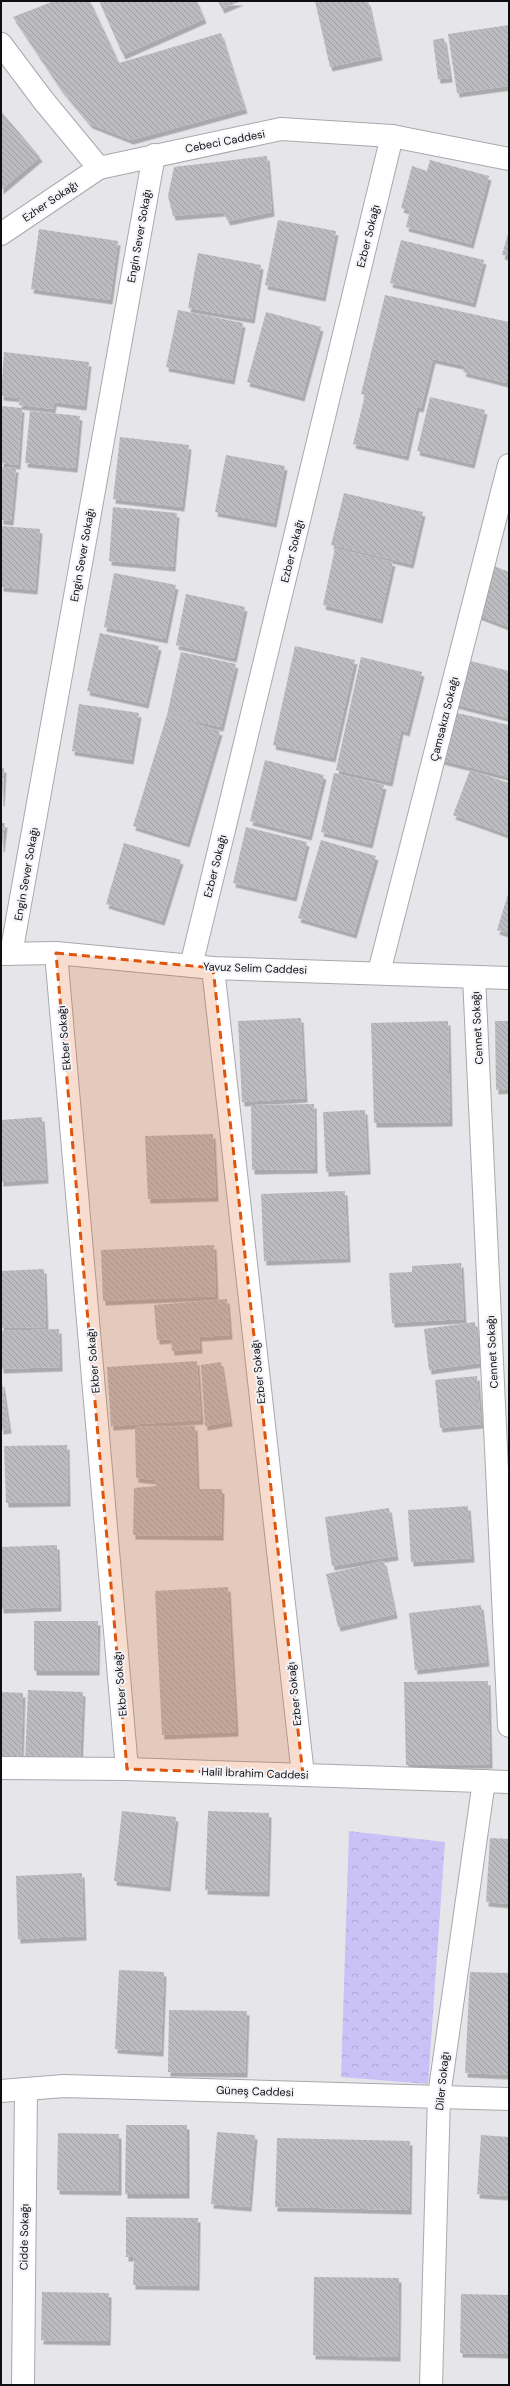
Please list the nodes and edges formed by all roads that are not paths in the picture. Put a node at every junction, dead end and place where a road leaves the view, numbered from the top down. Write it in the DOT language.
graph roads {
  1 [pos="1,44"];
  2 [pos="392,136"];
  3 [pos="154,155"];
  4 [pos="509,159"];
  5 [pos="99,168"];
  6 [pos="1,234"];
  7 [pos="509,465"];
  8 [pos="56,953"];
  9 [pos="6,954"];
  10 [pos="191,966"];
  11 [pos="213,968"];
  12 [pos="379,972"];
  13 [pos="474,977"];
  14 [pos="509,978"];
  15 [pos="509,1726"];
  16 [pos="1,1768"];
  17 [pos="127,1769"];
  18 [pos="303,1775"];
  19 [pos="484,1780"];
  20 [pos="509,1782"];
  21 [pos="26,2088"];
  22 [pos="1,2090"];
  23 [pos="439,2096"];
  24 [pos="509,2099"];
  25 [pos="23,2385"];
  26 [pos="431,2385"];
  1 -- 5 [label="street"];
  2 -- 3 [label="street, Cebeci Caddesi"];
  2 -- 4 [label="street, Cebeci Caddesi"];
  2 -- 10 [label="street, Ezber Sokağı"];
  3 -- 5 [label="street, Cebeci Caddesi"];
  3 -- 9 [label="street, Engin Sever Sokağı"];
  5 -- 6 [label="street, Ezher Sokağı"];
  7 -- 12 [label="street, Çamsakızı Sokağı"];
  8 -- 9 [label="street, Yavuz Selim Caddesi"];
  8 -- 10 [label="street, Yavuz Selim Caddesi"];
  8 -- 17 [label="street, Ekber Sokağı"];
  10 -- 11 [label="street, Yavuz Selim Caddesi"];
  11 -- 12 [label="street, Yavuz Selim Caddesi"];
  11 -- 18 [label="street, Ezber Sokağı"];
  12 -- 13 [label="street, Yavuz Selim Caddesi"];
  13 -- 14 [label="street, Yavuz Selim Caddesi"];
  13 -- 15 [label="street, Cennet Sokağı"];
  16 -- 17 [label="street, Halil İbrahim Caddesi"];
  17 -- 18 [label="street, Halil İbrahim Caddesi"];
  18 -- 19 [label="street, Halil İbrahim Caddesi"];
  19 -- 20 [label="street, Halil İbrahim Caddesi"];
  19 -- 23 [label="street, Diler Sokağı"];
  21 -- 22 [label="street, Güneş Caddesi"];
  21 -- 23 [label="street, Güneş Caddesi"];
  21 -- 25 [label="street, Cidde Sokağı"];
  23 -- 24 [label="street, Güneş Caddesi"];
  23 -- 26 [label="street, Diler Sokağı"];
}
